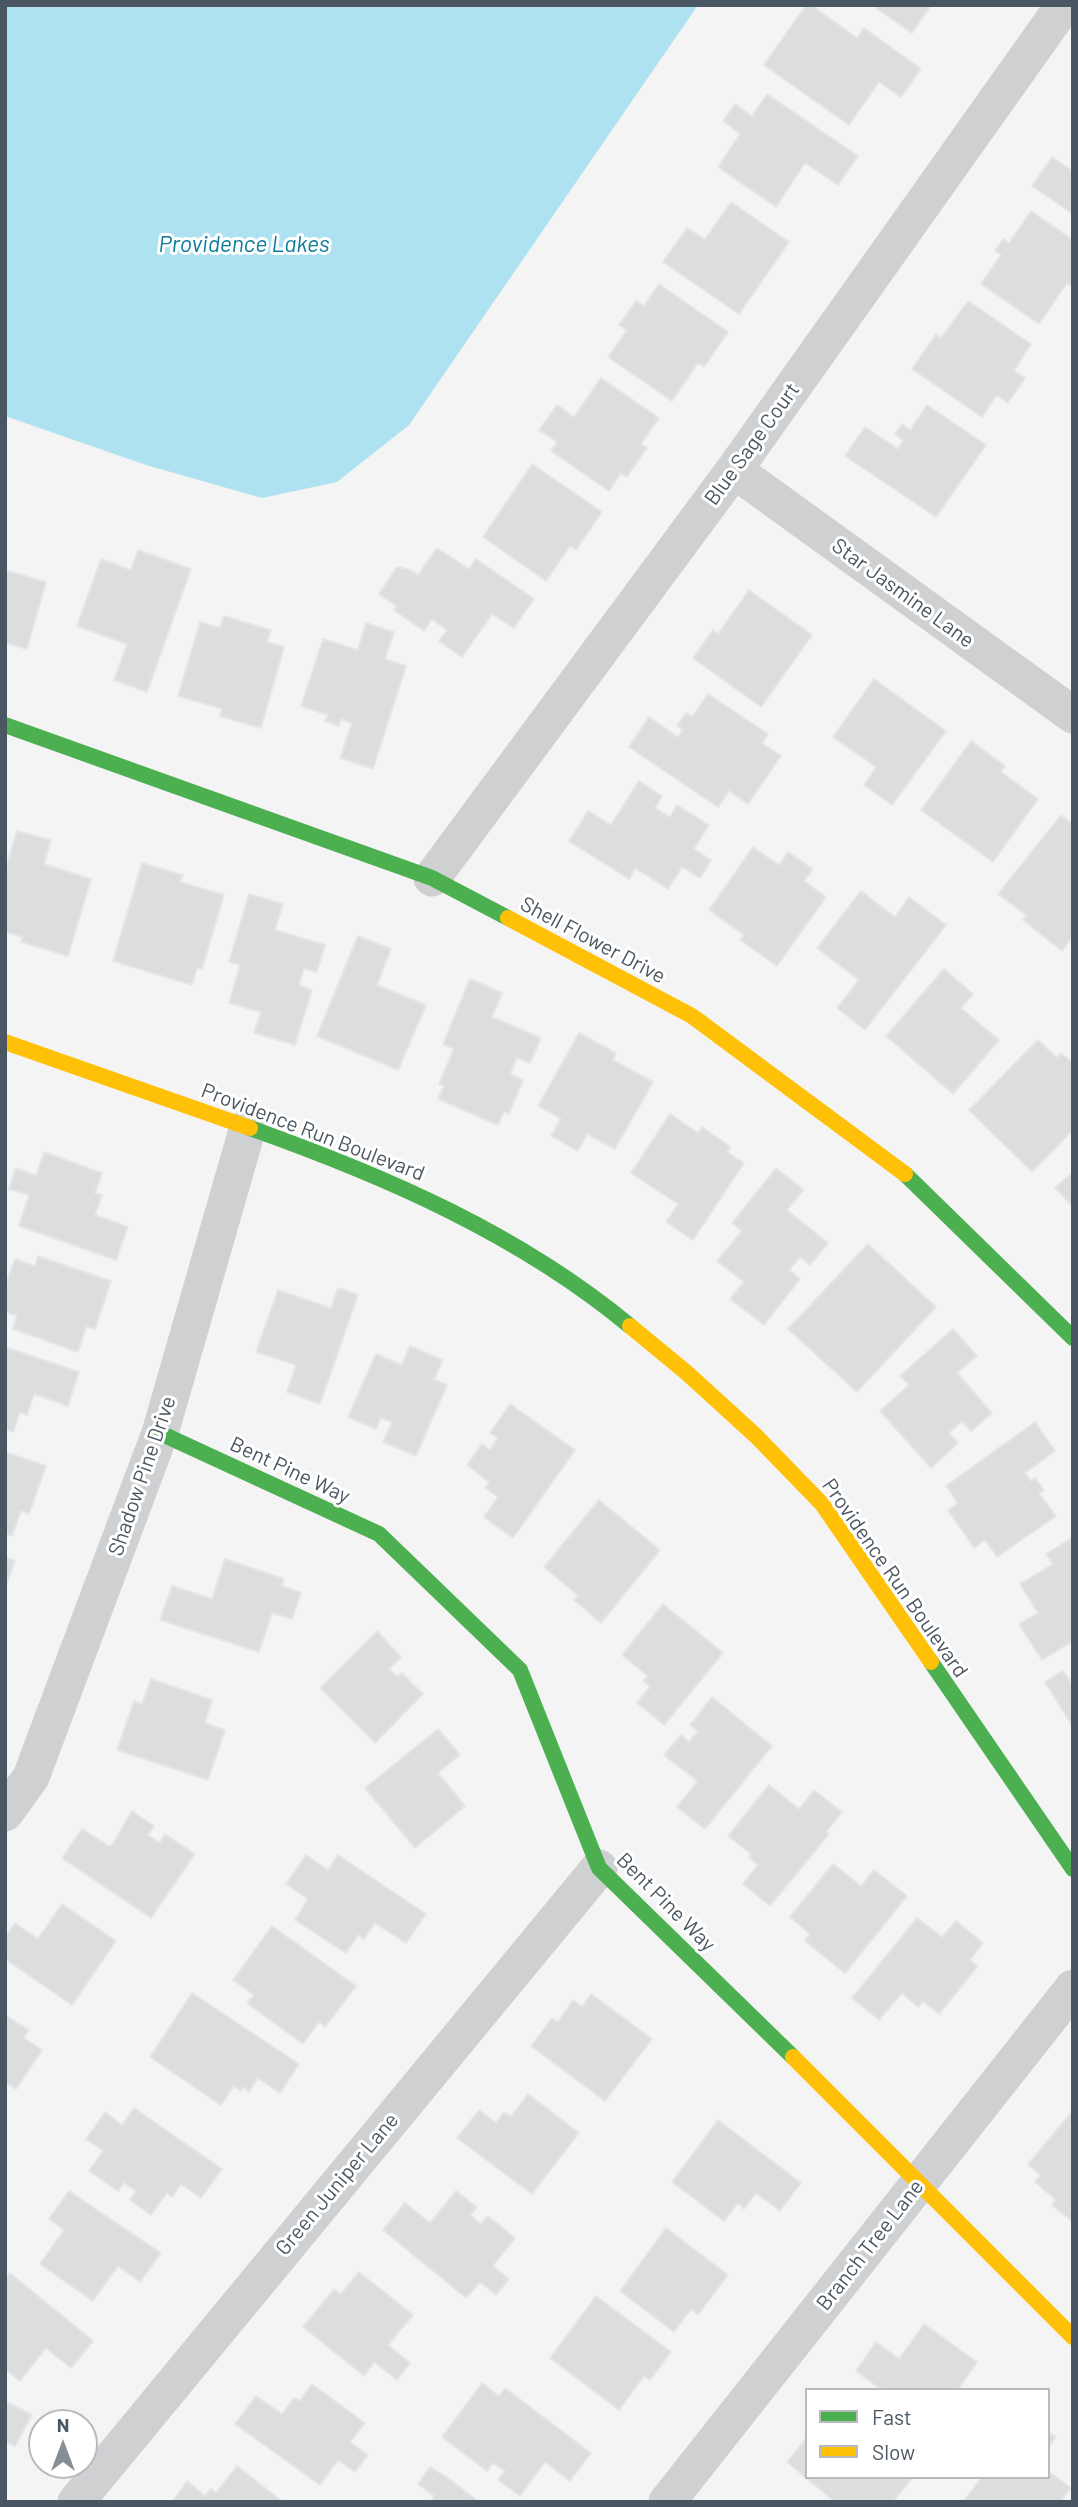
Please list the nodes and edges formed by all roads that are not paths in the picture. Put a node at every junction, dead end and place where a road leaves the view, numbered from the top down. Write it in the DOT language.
graph roads {
  1 [pos="1064,5"];
  2 [pos="734,470"];
  3 [pos="1073,715"];
  4 [pos="5,725"];
  5 [pos="432,878"];
  6 [pos="5,1042"];
  7 [pos="248,1127"];
  8 [pos="1073,1338"];
  9 [pos="160,1433"];
  10 [pos="5,1813"];
  11 [pos="599,1868"];
  12 [pos="1073,1869"];
  13 [pos="1073,1987"];
  14 [pos="920,2182"];
  15 [pos="1073,2337"];
  16 [pos="76,2502"];
  17 [pos="667,2502"];
  1 -- 2 [label="street, Blue Sage Court"];
  2 -- 3 [label="street, Star Jasmine Lane"];
  2 -- 5 [label="street, Blue Sage Court"];
  4 -- 5 [label="street, Shell Flower Drive"];
  5 -- 8 [label="street, Shell Flower Drive"];
  6 -- 7 [label="street, Providence Run Boulevard"];
  7 -- 9 [label="street, Shadow Pine Drive"];
  7 -- 12 [label="street, Providence Run Boulevard"];
  9 -- 10 [label="street, Shadow Pine Drive"];
  9 -- 11 [label="street, Bent Pine Way"];
  11 -- 14 [label="street, Bent Pine Way"];
  11 -- 16 [label="street, Green Juniper Lane"];
  13 -- 14 [label="street, Branch Tree Lane"];
  14 -- 15 [label="street, Bent Pine Way"];
  14 -- 17 [label="street, Branch Tree Lane"];
}
